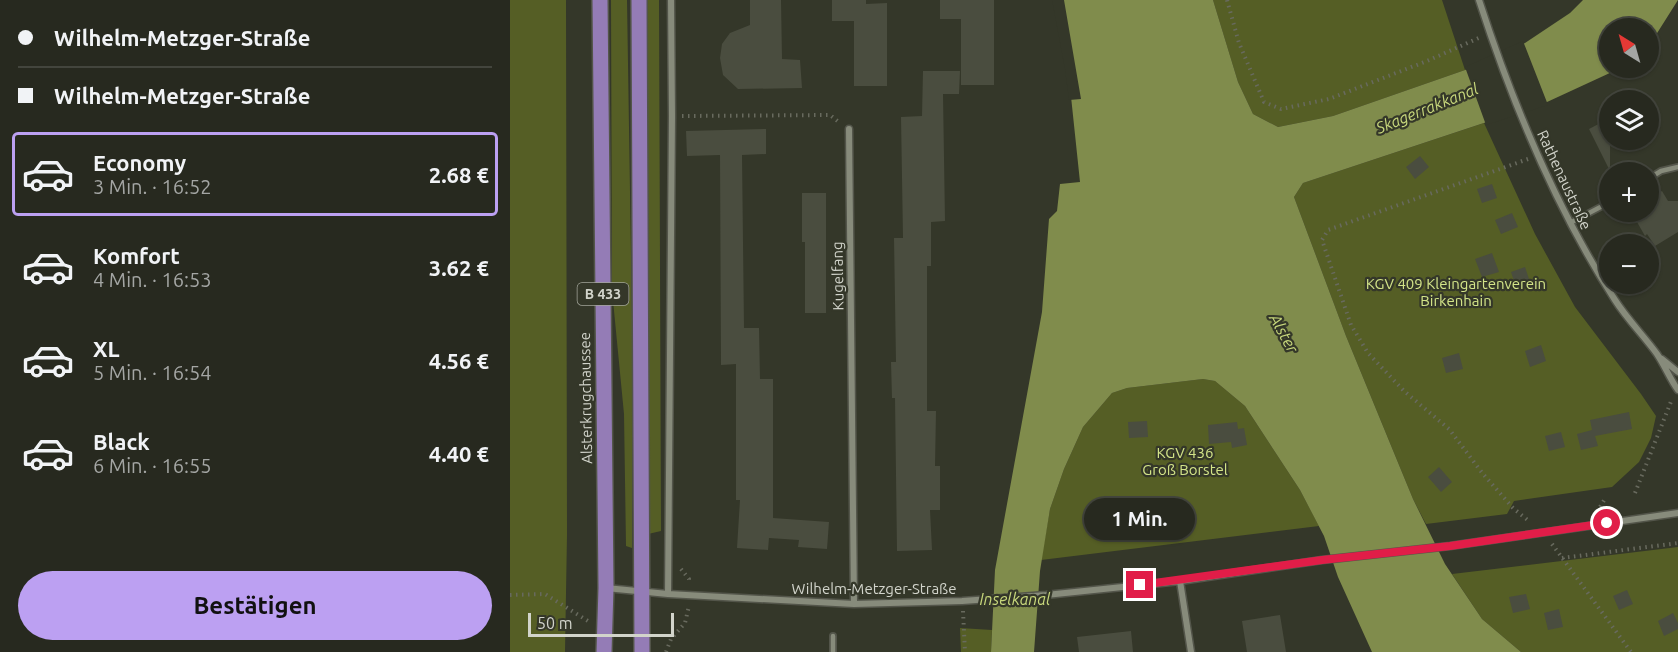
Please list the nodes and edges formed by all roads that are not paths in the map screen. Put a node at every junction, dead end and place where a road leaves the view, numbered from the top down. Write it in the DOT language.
graph roads {
  1 [pos="600,0"];
  2 [pos="639,0"];
  3 [pos="671,0"];
  4 [pos="1479,0"];
  5 [pos="849,129"];
  6 [pos="1678,167"];
  7 [pos="1659,172"];
  8 [pos="1599,208"];
  9 [pos="1570,223"];
  10 [pos="1657,355"];
  11 [pos="1678,372"];
  12 [pos="1677,389"];
  13 [pos="1678,513"];
  14 [pos="1180,581"];
  15 [pos="606,588"];
  16 [pos="642,592"];
  17 [pos="668,594"];
  18 [pos="854,604"];
  19 [pos="833,636"];
  20 [pos="604,652"];
  21 [pos="642,652"];
  22 [pos="833,652"];
  23 [pos="1191,652"];
  1 -- 15 [label="main road, Alsterkrugchaussee / B 433"];
  2 -- 16 [label="main road"];
  3 -- 17 [label="street"];
  4 -- 9 [label="street, Rathenaustraße"];
  5 -- 18 [label="street, Kugelfang"];
  6 -- 7 [label="lane"];
  8 -- 9 [label="lane"];
  9 -- 10 [label="street, Rathenaustraße"];
  10 -- 11 [label="street, Rathenaustraße"];
  10 -- 12 [label="street, Rathenaustraße"];
  13 -- 14 [label="street, Wilhelm-Metzger-Straße"];
  14 -- 18 [label="street, Wilhelm-Metzger-Straße"];
  14 -- 23 [label="street"];
  15 -- 16 [label="street, Wilhelm-Metzger-Straße"];
  15 -- 20 [label="main road, Alsterkrugchaussee / B 433"];
  16 -- 17 [label="street, Wilhelm-Metzger-Straße"];
  16 -- 21 [label="main road"];
  17 -- 18 [label="street, Wilhelm-Metzger-Straße"];
  19 -- 22 [label="lane"];
}
